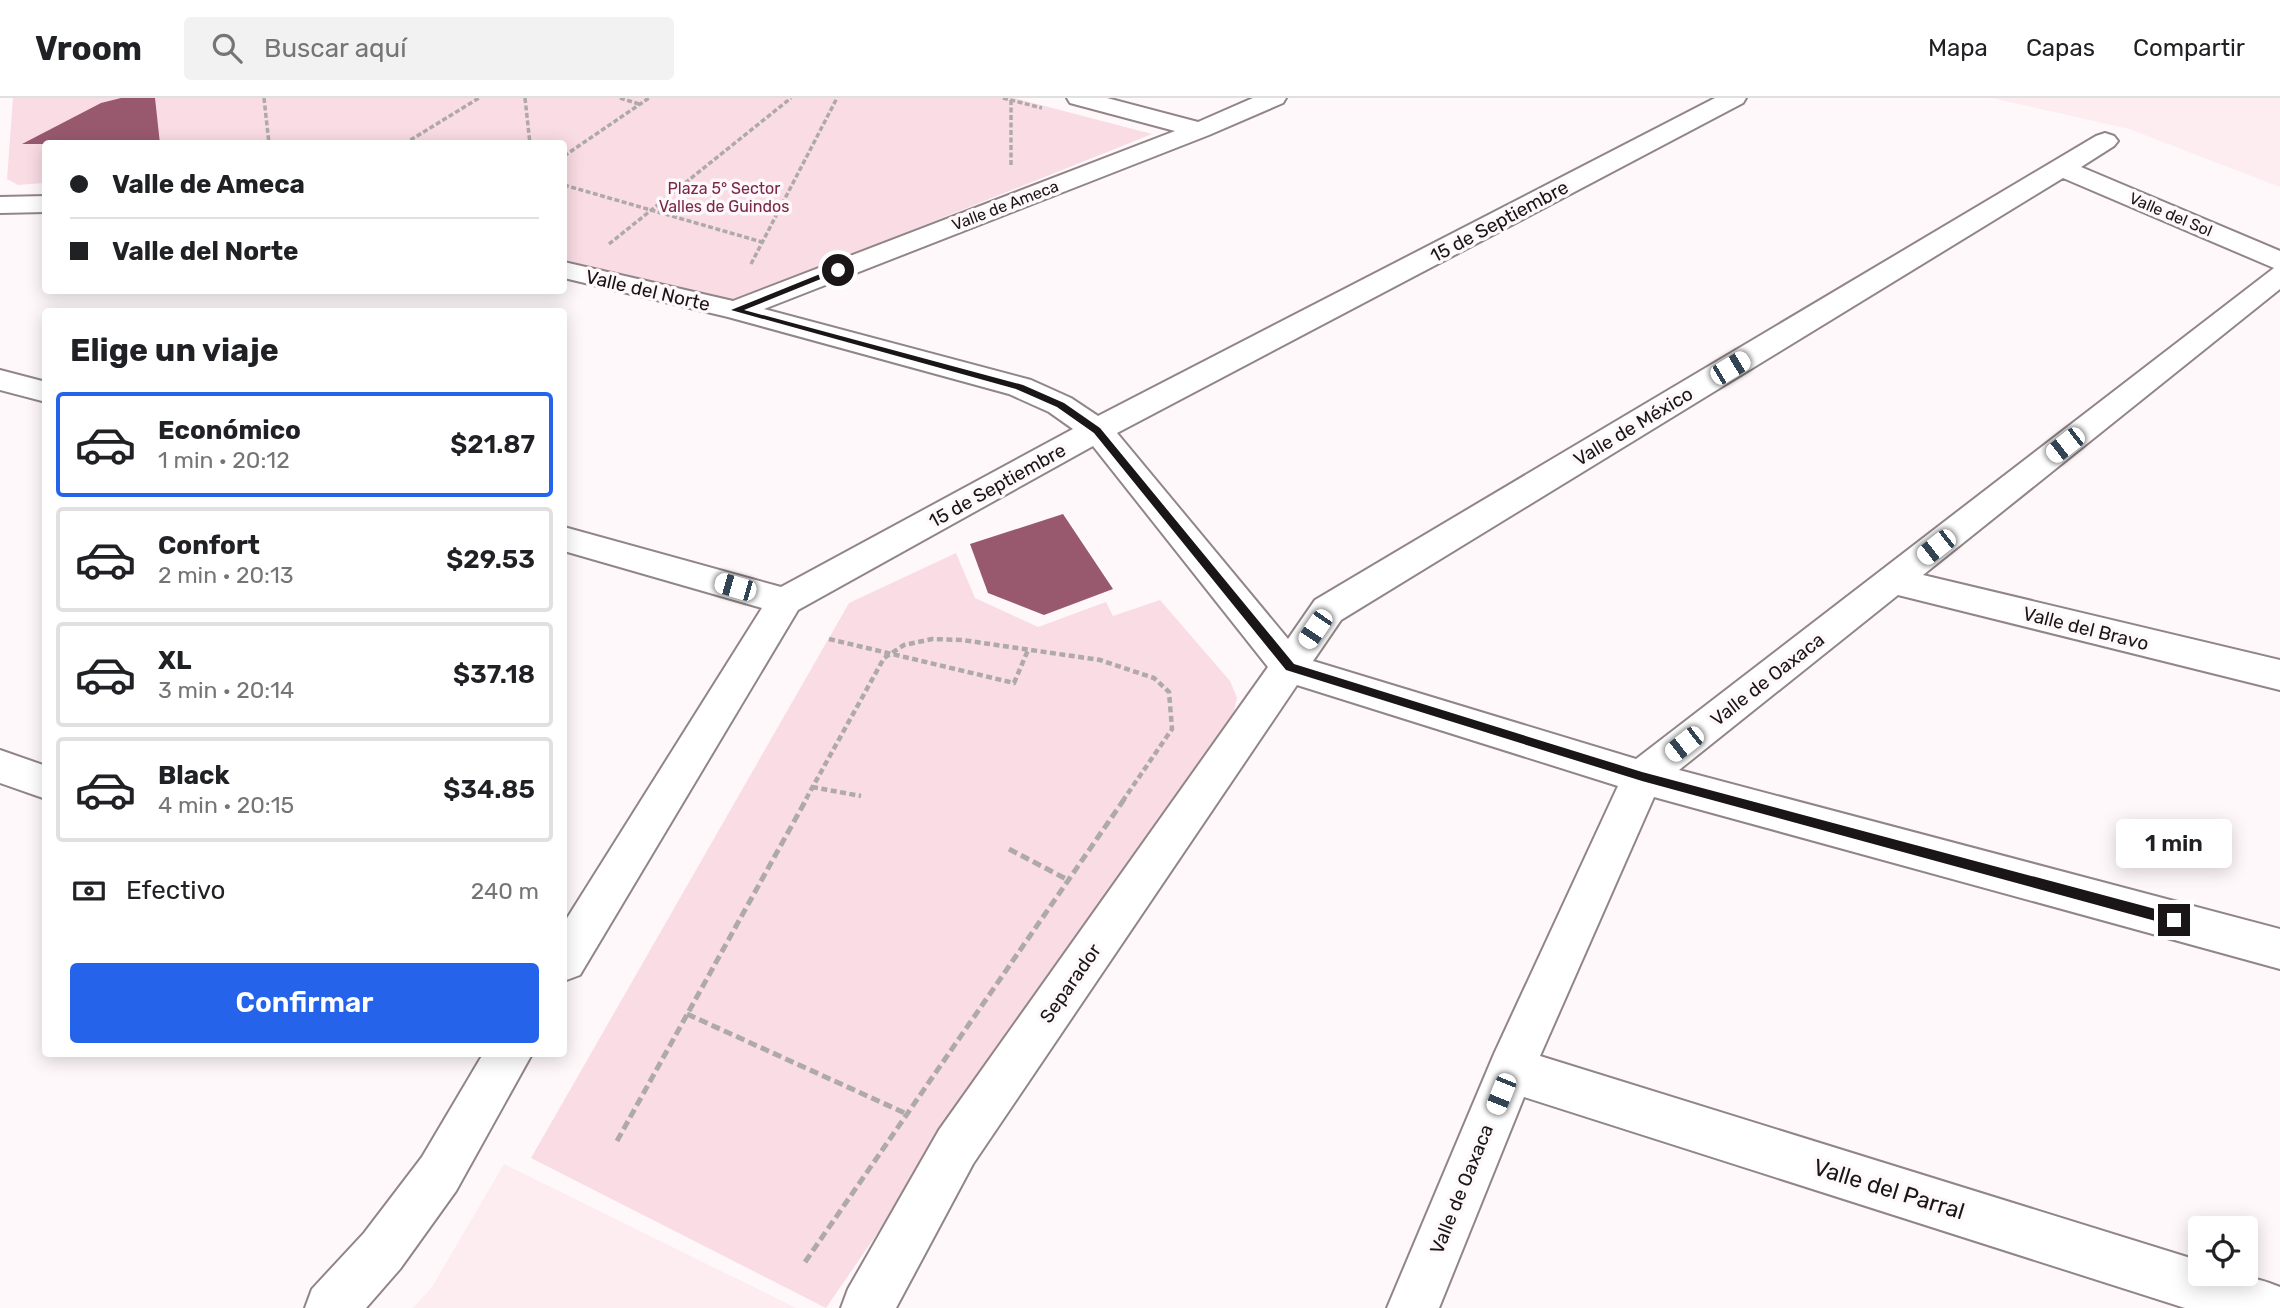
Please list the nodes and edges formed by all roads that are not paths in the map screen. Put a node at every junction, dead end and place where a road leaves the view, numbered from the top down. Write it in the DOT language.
graph roads {
  1 [pos="1079,98"];
  2 [pos="1274,98"];
  3 [pos="1678,101"];
  4 [pos="1724,104"];
  5 [pos="1200,130"];
  6 [pos="2105,141"];
  7 [pos="2062,168"];
  8 [pos="42,204"];
  9 [pos="0,205"];
  10 [pos="2280,261"];
  11 [pos="567,271"];
  12 [pos="2280,275"];
  13 [pos="735,310"];
  14 [pos="0,380"];
  15 [pos="42,392"];
  16 [pos="1097,430"];
  17 [pos="567,540"];
  18 [pos="1893,581"];
  19 [pos="785,601"];
  20 [pos="1290,667"];
  21 [pos="2280,675"];
  22 [pos="0,766"];
  23 [pos="1642,776"];
  24 [pos="42,782"];
  25 [pos="2280,949"];
  26 [pos="567,956"];
  27 [pos="507,1057"];
  28 [pos="1511,1070"];
  29 [pos="331,1308"];
  30 [pos="867,1308"];
  31 [pos="1413,1308"];
  32 [pos="2267,1308"];
  1 -- 5 [label="street"];
  2 -- 5 [label="street, Valle de Ameca"];
  3 -- 4 [label="street"];
  4 -- 16 [label="street, 15 de Septiembre"];
  5 -- 13 [label="street, Valle de Ameca"];
  6 -- 7 [label="street, Valle de México"];
  7 -- 10 [label="street, Valle del Sol"];
  7 -- 20 [label="street, Valle de México"];
  8 -- 9 [label="street"];
  11 -- 13 [label="street, Valle del Norte"];
  12 -- 18 [label="street, Valle de Oaxaca"];
  13 -- 16 [label="street, Valle del Norte"];
  14 -- 15 [label="street"];
  16 -- 19 [label="street, 15 de Septiembre"];
  16 -- 20 [label="street, Valle del Norte"];
  17 -- 19 [label="street"];
  18 -- 21 [label="street, Valle del Bravo"];
  18 -- 23 [label="street, Valle de Oaxaca"];
  19 -- 26 [label="street, 15 de Septiembre"];
  20 -- 23 [label="street"];
  20 -- 30 [label="street, Separador"];
  22 -- 24 [label="street"];
  23 -- 25 [label="street"];
  23 -- 28 [label="street, Valle de Oaxaca"];
  27 -- 29 [label="street"];
  28 -- 31 [label="street, Valle de Oaxaca"];
  28 -- 32 [label="street, Valle del Parral"];
}
